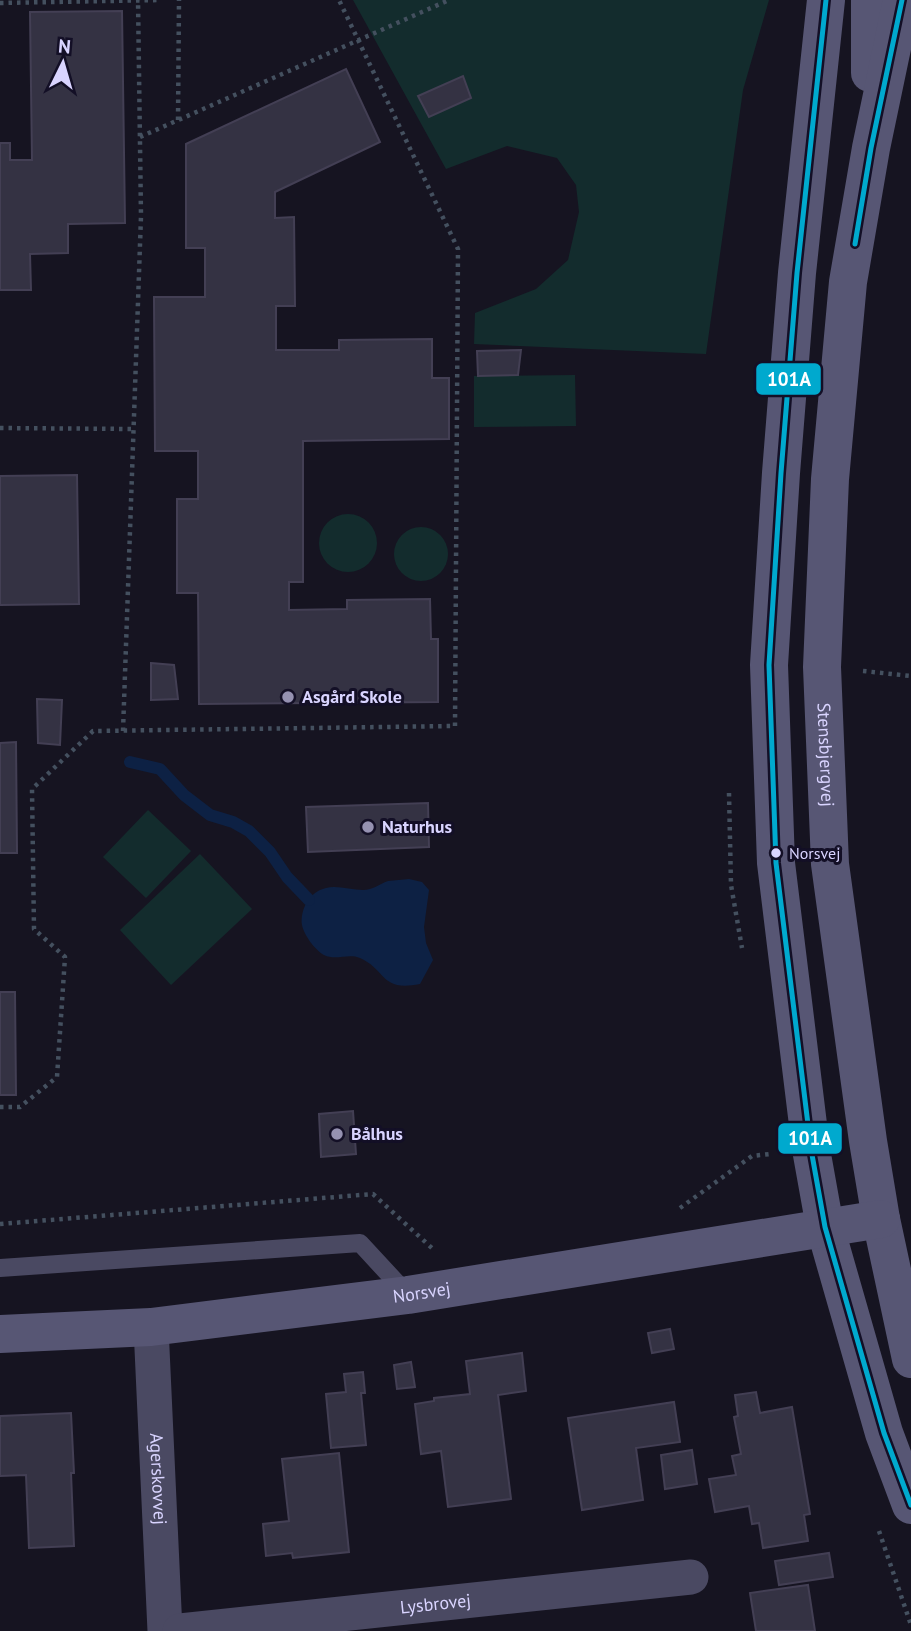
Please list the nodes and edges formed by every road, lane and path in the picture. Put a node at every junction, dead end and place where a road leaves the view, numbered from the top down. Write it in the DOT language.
graph roads {
  1 [pos="138,0"];
  2 [pos="162,0"];
  3 [pos="179,0"];
  4 [pos="340,0"];
  5 [pos="449,0"];
  6 [pos="826,0"];
  7 [pos="870,0"];
  8 [pos="902,0"];
  9 [pos="0,3"];
  10 [pos="360,41"];
  11 [pos="178,120"];
  12 [pos="140,138"];
  13 [pos="871,148"];
  14 [pos="0,428"];
  15 [pos="134,429"];
  16 [pos="123,731"];
  17 [pos="0,1108"];
  18 [pos="811,1149"];
  19 [pos="670,1213"];
  20 [pos="881,1219"];
  21 [pos="0,1224"];
  22 [pos="825,1227"];
  23 [pos="440,1255"];
  24 [pos="0,1268"];
  25 [pos="408,1295"];
  26 [pos="151,1327"];
  27 [pos="0,1334"];
  28 [pos="911,1359"];
  29 [pos="911,1504"];
  30 [pos="691,1577"];
  31 [pos="165,1631"];
  32 [pos="180,1631"];
  1 -- 2 [label="path"];
  1 -- 9 [label="path"];
  1 -- 12 [label="path"];
  3 -- 11 [label="path"];
  4 -- 10 [label="path"];
  5 -- 10 [label="path"];
  6 -- 18 [label="street"];
  7 -- 13 [label="street, Stensbjergvej"];
  8 -- 13 [label="street, Stensbjergvej"];
  10 -- 11 [label="path"];
  10 -- 16 [label="path"];
  11 -- 12 [label="path"];
  12 -- 15 [label="path"];
  13 -- 20 [label="street, Stensbjergvej"];
  14 -- 15 [label="path"];
  15 -- 16 [label="path"];
  16 -- 17 [label="path"];
  18 -- 19 [label="path"];
  18 -- 22 [label="street"];
  20 -- 22 [label="street, Norsvej"];
  20 -- 28 [label="street, Stensbjergvej"];
  21 -- 23 [label="path"];
  22 -- 25 [label="street, Norsvej"];
  22 -- 29 [label="street"];
  24 -- 25 [label="lane"];
  25 -- 26 [label="street, Norsvej"];
  26 -- 27 [label="street, Norsvej"];
  26 -- 31 [label="street, Agerskovvej"];
  30 -- 32 [label="street, Lysbrovej"];
}
